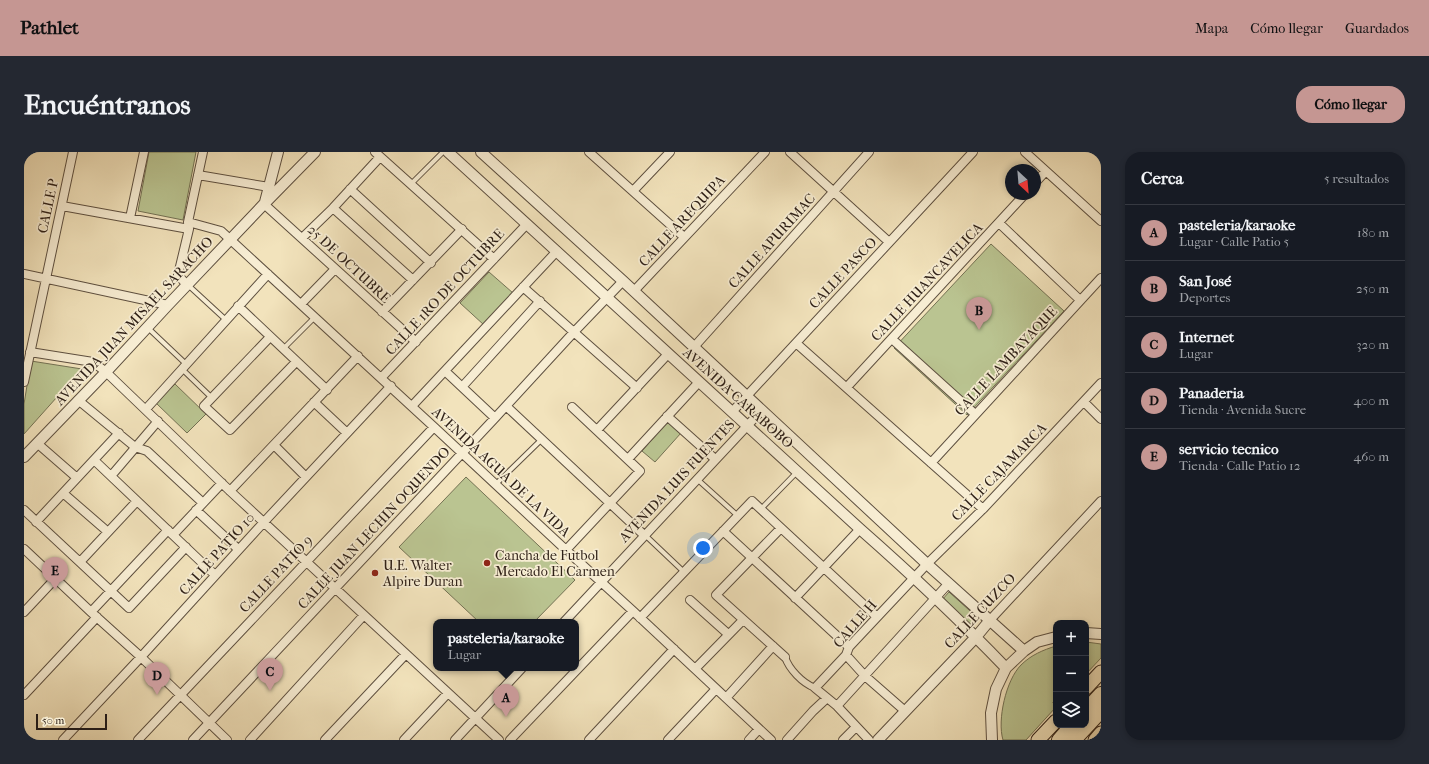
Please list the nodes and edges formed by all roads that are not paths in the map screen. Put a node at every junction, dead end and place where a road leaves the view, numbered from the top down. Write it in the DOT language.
graph roads {
  1 [pos="73,152"];
  2 [pos="144,152"];
  3 [pos="203,152"];
  4 [pos="278,152"];
  5 [pos="315,152"];
  6 [pos="444,152"];
  7 [pos="448,152"];
  8 [pos="481,152"];
  9 [pos="589,152"];
  10 [pos="670,152"];
  11 [pos="765,152"];
  12 [pos="790,152"];
  13 [pos="869,152"];
  14 [pos="973,152"];
  15 [pos="1025,152"];
  16 [pos="377,155"];
  17 [pos="1046,172"];
  18 [pos="198,175"];
  19 [pos="1041,177"];
  20 [pos="411,185"];
  21 [pos="269,186"];
  22 [pos="350,189"];
  23 [pos="633,191"];
  24 [pos="833,192"];
  25 [pos="1020,200"];
  26 [pos="264,204"];
  27 [pos="62,206"];
  28 [pos="333,208"];
  29 [pos="130,218"];
  30 [pos="1101,220"];
  31 [pos="999,223"];
  32 [pos="527,224"];
  33 [pos="189,226"];
  34 [pos="462,229"];
  35 [pos="684,237"];
  36 [pos="302,238"];
  37 [pos="230,240"];
  38 [pos="889,242"];
  39 [pos="557,251"];
  40 [pos="494,259"];
  41 [pos="431,263"];
  42 [pos="335,269"];
  43 [pos="24,274"];
  44 [pos="268,274"];
  45 [pos="46,278"];
  46 [pos="1101,278"];
  47 [pos="413,280"];
  48 [pos="623,281"];
  49 [pos="187,285"];
  50 [pos="524,287"];
  51 [pos="634,291"];
  52 [pos="608,297"];
  53 [pos="1080,300"];
  54 [pos="540,301"];
  55 [pos="301,304"];
  56 [pos="168,305"];
  57 [pos="238,306"];
  58 [pos="382,312"];
  59 [pos="315,317"];
  60 [pos="226,320"];
  61 [pos="147,327"];
  62 [pos="574,332"];
  63 [pos="270,337"];
  64 [pos="892,339"];
  65 [pos="416,342"];
  66 [pos="796,343"];
  67 [pos="694,347"];
  68 [pos="283,349"];
  69 [pos="30,352"];
  70 [pos="668,354"];
  71 [pos="358,356"];
  72 [pos="296,362"];
  73 [pos="184,367"];
  74 [pos="445,371"];
  75 [pos="106,372"];
  76 [pos="381,378"];
  77 [pos="24,382"];
  78 [pos="699,382"];
  79 [pos="1101,383"];
  80 [pos="391,386"];
  81 [pos="462,387"];
  82 [pos="847,387"];
  83 [pos="637,388"];
  84 [pos="327,390"];
  85 [pos="747,396"];
  86 [pos="213,398"];
  87 [pos="78,400"];
  88 [pos="314,402"];
  89 [pos="1084,402"];
  90 [pos="412,406"];
  91 [pos="506,406"];
  92 [pos="572,407"];
  93 [pos="146,409"];
  94 [pos="762,410"];
  95 [pos="732,412"];
  96 [pos="975,414"];
  97 [pos="667,416"];
  98 [pos="495,418"];
  99 [pos="1101,419"];
  100 [pos="158,421"];
  101 [pos="747,426"];
  102 [pos="434,427"];
  103 [pos="597,430"];
  104 [pos="119,433"];
  105 [pos="347,433"];
  106 [pos="542,439"];
  107 [pos="38,444"];
  108 [pos="274,445"];
  109 [pos="135,447"];
  110 [pos="462,453"];
  111 [pos="24,457"];
  112 [pos="628,459"];
  113 [pos="94,460"];
  114 [pos="715,460"];
  115 [pos="931,463"];
  116 [pos="798,472"];
  117 [pos="111,476"];
  118 [pos="306,477"];
  119 [pos="77,478"];
  120 [pos="697,479"];
  121 [pos="222,483"];
  122 [pos="495,485"];
  123 [pos="230,491"];
  124 [pos="63,493"];
  125 [pos="137,501"];
  126 [pos="1101,501"];
  127 [pos="203,503"];
  128 [pos="610,503"];
  129 [pos="762,509"];
  130 [pos="24,510"];
  131 [pos="196,510"];
  132 [pos="983,510"];
  133 [pos="738,516"];
  134 [pos="36,522"];
  135 [pos="264,522"];
  136 [pos="781,528"];
  137 [pos="860,529"];
  138 [pos="723,531"];
  139 [pos="108,532"];
  140 [pos="170,533"];
  141 [pos="644,535"];
  142 [pos="186,547"];
  143 [pos="24,549"];
  144 [pos="238,549"];
  145 [pos="566,550"];
  146 [pos="752,559"];
  147 [pos="306,561"];
  148 [pos="80,562"];
  149 [pos="927,564"];
  150 [pos="824,567"];
  151 [pos="684,572"];
  152 [pos="215,575"];
  153 [pos="915,577"];
  154 [pos="55,579"];
  155 [pos="600,582"];
  156 [pos="949,583"];
  157 [pos="335,588"];
  158 [pos="111,591"];
  159 [pos="795,598"];
  160 [pos="935,598"];
  161 [pos="690,600"];
  162 [pos="634,611"];
  163 [pos="24,612"];
  164 [pos="94,614"];
  165 [pos="364,615"];
  166 [pos="877,617"];
  167 [pos="640,618"];
  168 [pos="567,619"];
  169 [pos="743,620"];
  170 [pos="990,620"];
  171 [pos="1089,633"];
  172 [pos="728,634"];
  173 [pos="1101,634"];
  174 [pos="976,637"];
  175 [pos="1053,638"];
  176 [pos="773,646"];
  177 [pos="674,650"];
  178 [pos="847,651"];
  179 [pos="1024,651"];
  180 [pos="406,654"];
  181 [pos="141,657"];
  182 [pos="785,657"];
  183 [pos="579,668"];
  184 [pos="1006,668"];
  185 [pos="695,669"];
  186 [pos="519,671"];
  187 [pos="576,671"];
  188 [pos="1101,672"];
  189 [pos="865,676"];
  190 [pos="1089,685"];
  191 [pos="815,688"];
  192 [pos="716,689"];
  193 [pos="448,693"];
  194 [pos="1101,694"];
  195 [pos="24,695"];
  196 [pos="181,696"];
  197 [pos="726,698"];
  198 [pos="827,698"];
  199 [pos="837,706"];
  200 [pos="1089,707"];
  201 [pos="906,711"];
  202 [pos="1101,711"];
  203 [pos="476,719"];
  204 [pos="209,723"];
  205 [pos="1053,724"];
  206 [pos="856,727"];
  207 [pos="1069,728"];
  208 [pos="760,729"];
  209 [pos="1101,733"];
  210 [pos="63,740"];
  211 [pos="138,740"];
  212 [pos="193,740"];
  213 [pos="227,740"];
  214 [pos="250,740"];
  215 [pos="325,740"];
  216 [pos="404,740"];
  217 [pos="455,740"];
  218 [pos="499,740"];
  219 [pos="510,740"];
  220 [pos="590,740"];
  221 [pos="668,740"];
  222 [pos="749,740"];
  223 [pos="771,740"];
  224 [pos="787,740"];
  225 [pos="844,740"];
  226 [pos="869,740"];
  227 [pos="878,740"];
  228 [pos="992,740"];
  229 [pos="1038,740"];
  230 [pos="1058,740"];
  231 [pos="1074,740"];
  232 [pos="1095,740"];
  1 -- 27 [label="street, CALLE P"];
  2 -- 29 [label="street"];
  3 -- 18 [label="street"];
  4 -- 21 [label="street, AVENIDA JUAN MISAEL SARACHO"];
  5 -- 26 [label="street, AVENIDA JUAN MISAEL SARACHO"];
  6 -- 20 [label="lane"];
  7 -- 32 [label="street, AVENIDA CARABOBO"];
  8 -- 48 [label="street, AVENIDA CARABOBO"];
  9 -- 23 [label="street"];
  10 -- 23 [label="street"];
  11 -- 35 [label="street, CALLE AREQUIPA"];
  12 -- 24 [label="street"];
  13 -- 24 [label="street, CALLE APURIMAC"];
  14 -- 38 [label="street, CALLE PASCO"];
  15 -- 17 [label="street"];
  16 -- 20 [label="street"];
  16 -- 22 [label="street"];
  17 -- 19 [label="street"];
  17 -- 30 [label="street"];
  18 -- 21 [label="street"];
  18 -- 33 [label="street"];
  20 -- 34 [label="street"];
  21 -- 26 [label="street, AVENIDA JUAN MISAEL SARACHO"];
  22 -- 28 [label="street"];
  22 -- 41 [label="street"];
  23 -- 35 [label="street"];
  24 -- 38 [label="street"];
  24 -- 67 [label="street, CALLE APURIMAC"];
  25 -- 31 [label="street, CALLE HUANCAVELICA"];
  26 -- 36 [label="street, 25 DE OCTUBRE"];
  26 -- 37 [label="street, AVENIDA JUAN MISAEL SARACHO"];
  27 -- 29 [label="street, AVENIDA AGUA DE LA VIDA"];
  27 -- 45 [label="street, CALLE P"];
  28 -- 36 [label="street"];
  28 -- 47 [label="street"];
  29 -- 33 [label="street, AVENIDA AGUA DE LA VIDA"];
  31 -- 53 [label="street"];
  31 -- 64 [label="street, CALLE HUANCAVELICA"];
  32 -- 39 [label="street, AVENIDA CARABOBO"];
  32 -- 40 [label="street, CALLE 1RO DE OCTUBRE"];
  33 -- 37 [label="street, AVENIDA AGUA DE LA VIDA"];
  33 -- 49 [label="street"];
  34 -- 40 [label="street"];
  34 -- 41 [label="street"];
  35 -- 51 [label="street, CALLE AREQUIPA"];
  36 -- 42 [label="street, 25 DE OCTUBRE"];
  37 -- 44 [label="street, AVENIDA AGUA DE LA VIDA"];
  37 -- 49 [label="street, AVENIDA JUAN MISAEL SARACHO"];
  38 -- 66 [label="street, CALLE PASCO"];
  39 -- 50 [label="street"];
  39 -- 52 [label="street, AVENIDA CARABOBO"];
  40 -- 65 [label="street, CALLE 1RO DE OCTUBRE"];
  41 -- 47 [label="street"];
  42 -- 55 [label="street"];
  42 -- 58 [label="street, 25 DE OCTUBRE"];
  43 -- 45 [label="street"];
  44 -- 55 [label="street, AVENIDA AGUA DE LA VIDA"];
  44 -- 57 [label="street"];
  45 -- 56 [label="street"];
  45 -- 69 [label="street, CALLE P"];
  46 -- 53 [label="street, CALLE LAMBAYAQUE"];
  47 -- 58 [label="street"];
  48 -- 51 [label="street, AVENIDA CARABOBO"];
  48 -- 52 [label="street, CALLE JUAN LECHIN OQUENDO"];
  49 -- 56 [label="street, AVENIDA JUAN MISAEL SARACHO"];
  49 -- 60 [label="lane"];
  50 -- 54 [label="street"];
  50 -- 74 [label="street"];
  51 -- 67 [label="street, AVENIDA CARABOBO"];
  52 -- 62 [label="street, CALLE JUAN LECHIN OQUENDO"];
  52 -- 70 [label="street, AVENIDA CARABOBO"];
  53 -- 96 [label="street, CALLE LAMBAYAQUE"];
  54 -- 62 [label="street"];
  54 -- 81 [label="street"];
  55 -- 59 [label="street, AVENIDA AGUA DE LA VIDA"];
  56 -- 61 [label="street, AVENIDA JUAN MISAEL SARACHO"];
  57 -- 60 [label="street"];
  57 -- 63 [label="street"];
  58 -- 65 [label="street, 25 DE OCTUBRE"];
  59 -- 68 [label="lane"];
  59 -- 71 [label="street, AVENIDA AGUA DE LA VIDA"];
  60 -- 73 [label="street"];
  61 -- 73 [label="lane"];
  61 -- 75 [label="street, AVENIDA JUAN MISAEL SARACHO"];
  62 -- 83 [label="street"];
  62 -- 91 [label="street, CALLE JUAN LECHIN OQUENDO"];
  63 -- 68 [label="street"];
  63 -- 86 [label="street"];
  64 -- 82 [label="street, CALLE HUANCAVELICA"];
  64 -- 96 [label="street"];
  65 -- 76 [label="street, CALLE 1RO DE OCTUBRE"];
  66 -- 82 [label="street"];
  66 -- 85 [label="street, CALLE PASCO"];
  67 -- 85 [label="street, AVENIDA CARABOBO"];
  68 -- 72 [label="street"];
  69 -- 75 [label="street"];
  69 -- 77 [label="street, CALLE P"];
  70 -- 78 [label="street, AVENIDA CARABOBO"];
  70 -- 83 [label="street"];
  71 -- 76 [label="street, AVENIDA AGUA DE LA VIDA"];
  71 -- 84 [label="street"];
  72 -- 84 [label="street"];
  72 -- 86 [label="street"];
  73 -- 86 [label="lane"];
  73 -- 93 [label="street"];
  74 -- 81 [label="street"];
  74 -- 90 [label="street"];
  75 -- 87 [label="street, AVENIDA JUAN MISAEL SARACHO"];
  75 -- 93 [label="street"];
  76 -- 80 [label="street, AVENIDA AGUA DE LA VIDA"];
  78 -- 95 [label="street, AVENIDA CARABOBO"];
  78 -- 97 [label="street"];
  79 -- 89 [label="street, CALLE CAJAMARCA"];
  80 -- 90 [label="street, AVENIDA AGUA DE LA VIDA"];
  80 -- 105 [label="street, CALLE PATIO 10"];
  81 -- 98 [label="street"];
  82 -- 115 [label="street"];
  83 -- 103 [label="street"];
  84 -- 88 [label="street"];
  85 -- 94 [label="street, AVENIDA CARABOBO"];
  85 -- 95 [label="street, CALLE PASCO"];
  87 -- 104 [label="street"];
  87 -- 107 [label="street, AVENIDA JUAN MISAEL SARACHO"];
  88 -- 105 [label="street"];
  88 -- 108 [label="street"];
  89 -- 99 [label="street"];
  89 -- 132 [label="street, CALLE CAJAMARCA"];
  90 -- 102 [label="street, AVENIDA AGUA DE LA VIDA"];
  91 -- 98 [label="street, CALLE JUAN LECHIN OQUENDO"];
  91 -- 106 [label="street"];
  92 -- 103 [label="street"];
  93 -- 100 [label="street"];
  94 -- 101 [label="street, AVENIDA LUIS FUENTES"];
  94 -- 149 [label="street, AVENIDA CARABOBO"];
  95 -- 101 [label="street, AVENIDA CARABOBO"];
  96 -- 115 [label="street, CALLE LAMBAYAQUE"];
  97 -- 112 [label="street"];
  97 -- 114 [label="street"];
  98 -- 110 [label="street, CALLE JUAN LECHIN OQUENDO"];
  100 -- 109 [label="street"];
  100 -- 121 [label="street"];
  101 -- 114 [label="street, AVENIDA LUIS FUENTES"];
  101 -- 116 [label="street, AVENIDA CARABOBO"];
  102 -- 110 [label="street, AVENIDA AGUA DE LA VIDA"];
  102 -- 147 [label="street, CALLE PATIO 9"];
  103 -- 112 [label="street"];
  104 -- 109 [label="street"];
  104 -- 113 [label="street"];
  105 -- 118 [label="street, CALLE PATIO 10"];
  106 -- 122 [label="lane"];
  106 -- 128 [label="street"];
  107 -- 111 [label="street, AVENIDA JUAN MISAEL SARACHO"];
  107 -- 119 [label="street"];
  108 -- 118 [label="street"];
  108 -- 123 [label="street"];
  109 -- 117 [label="street"];
  109 -- 127 [label="street"];
  110 -- 122 [label="street, AVENIDA AGUA DE LA VIDA"];
  110 -- 157 [label="street, CALLE JUAN LECHIN OQUENDO"];
  112 -- 128 [label="street"];
  113 -- 117 [label="street"];
  113 -- 119 [label="street"];
  114 -- 120 [label="street, AVENIDA LUIS FUENTES"];
  115 -- 132 [label="street"];
  116 -- 129 [label="lane"];
  116 -- 137 [label="street, AVENIDA CARABOBO"];
  117 -- 125 [label="street"];
  118 -- 135 [label="street, CALLE PATIO 10"];
  119 -- 124 [label="street"];
  120 -- 133 [label="lane"];
  120 -- 141 [label="street, AVENIDA LUIS FUENTES"];
  121 -- 123 [label="street"];
  121 -- 127 [label="street"];
  122 -- 145 [label="street, AVENIDA AGUA DE LA VIDA"];
  123 -- 135 [label="street"];
  124 -- 134 [label="street"];
  124 -- 139 [label="street"];
  125 -- 139 [label="street"];
  125 -- 140 [label="street"];
  126 -- 170 [label="street, CALLE CUZCO"];
  127 -- 131 [label="street"];
  128 -- 141 [label="street"];
  128 -- 145 [label="street"];
  129 -- 133 [label="street"];
  129 -- 136 [label="street"];
  130 -- 134 [label="street"];
  131 -- 140 [label="street"];
  131 -- 144 [label="street"];
  132 -- 149 [label="street, CALLE CAJAMARCA"];
  133 -- 138 [label="street"];
  134 -- 148 [label="street"];
  135 -- 144 [label="street, CALLE PATIO 10"];
  135 -- 147 [label="street"];
  136 -- 146 [label="street"];
  136 -- 150 [label="street"];
  137 -- 150 [label="street"];
  137 -- 153 [label="street, AVENIDA CARABOBO"];
  138 -- 146 [label="street"];
  138 -- 151 [label="street"];
  139 -- 148 [label="street"];
  140 -- 142 [label="street"];
  140 -- 158 [label="street"];
  141 -- 151 [label="lane"];
  141 -- 155 [label="street, AVENIDA LUIS FUENTES"];
  142 -- 152 [label="street"];
  142 -- 158 [label="street"];
  143 -- 154 [label="street"];
  144 -- 152 [label="street, CALLE PATIO 10"];
  145 -- 155 [label="street, AVENIDA AGUA DE LA VIDA"];
  146 -- 159 [label="street"];
  146 -- 169 [label="street"];
  147 -- 157 [label="street"];
  147 -- 196 [label="street, CALLE PATIO 9"];
  148 -- 158 [label="street"];
  149 -- 153 [label="street, CALLE CAJAMARCA"];
  149 -- 156 [label="street, AVENIDA CARABOBO"];
  150 -- 159 [label="street"];
  150 -- 166 [label="street"];
  151 -- 167 [label="street"];
  152 -- 181 [label="street, CALLE PATIO 10"];
  153 -- 160 [label="street, AVENIDA CARABOBO"];
  153 -- 166 [label="street, CALLE H"];
  154 -- 163 [label="street"];
  154 -- 164 [label="street"];
  155 -- 162 [label="street, AVENIDA AGUA DE LA VIDA"];
  155 -- 168 [label="street, AVENIDA LUIS FUENTES"];
  156 -- 160 [label="street"];
  156 -- 170 [label="street, AVENIDA CARABOBO"];
  157 -- 165 [label="street"];
  157 -- 204 [label="street, CALLE JUAN LECHIN OQUENDO"];
  158 -- 164 [label="street"];
  159 -- 178 [label="street"];
  160 -- 174 [label="street, AVENIDA CARABOBO"];
  160 -- 189 [label="street"];
  161 -- 172 [label="street"];
  162 -- 167 [label="street, AVENIDA AGUA DE LA VIDA"];
  162 -- 183 [label="street"];
  164 -- 181 [label="street"];
  164 -- 195 [label="street"];
  165 -- 180 [label="street"];
  165 -- 214 [label="street"];
  166 -- 178 [label="street, CALLE H"];
  167 -- 177 [label="street, AVENIDA AGUA DE LA VIDA"];
  169 -- 172 [label="street"];
  169 -- 176 [label="street"];
  170 -- 174 [label="street, CALLE CUZCO"];
  170 -- 179 [label="street, AVENIDA CARABOBO"];
  171 -- 173 [label="street"];
  172 -- 185 [label="street"];
  174 -- 184 [label="street, AVENIDA CARABOBO"];
  174 -- 201 [label="street, CALLE CUZCO"];
  175 -- 179 [label="street"];
  176 -- 182 [label="street"];
  176 -- 197 [label="street"];
  177 -- 185 [label="street, AVENIDA AGUA DE LA VIDA"];
  177 -- 220 [label="street"];
  178 -- 189 [label="street"];
  178 -- 191 [label="street, CALLE H"];
  179 -- 184 [label="street"];
  180 -- 193 [label="street"];
  180 -- 215 [label="street"];
  181 -- 196 [label="street"];
  181 -- 210 [label="street, CALLE PATIO 10"];
  182 -- 191 [label="street"];
  184 -- 228 [label="street"];
  185 -- 192 [label="street, AVENIDA AGUA DE LA VIDA"];
  186 -- 203 [label="street"];
  187 -- 219 [label="street"];
  188 -- 190 [label="main road"];
  189 -- 199 [label="street"];
  189 -- 201 [label="street"];
  191 -- 198 [label="street"];
  192 -- 197 [label="street, AVENIDA AGUA DE LA VIDA"];
  192 -- 221 [label="street"];
  193 -- 203 [label="street"];
  193 -- 216 [label="street"];
  194 -- 200 [label="highway"];
  196 -- 204 [label="street"];
  196 -- 211 [label="street, CALLE PATIO 9"];
  197 -- 208 [label="street, AVENIDA AGUA DE LA VIDA"];
  198 -- 199 [label="street"];
  198 -- 224 [label="street"];
  199 -- 206 [label="street"];
  201 -- 227 [label="street, CALLE CUZCO"];
  202 -- 231 [label="highway"];
  203 -- 217 [label="street"];
  203 -- 218 [label="street"];
  204 -- 212 [label="street, CALLE JUAN LECHIN OQUENDO"];
  204 -- 213 [label="street"];
  205 -- 229 [label="main road"];
  206 -- 225 [label="street"];
  206 -- 226 [label="street"];
  207 -- 230 [label="highway"];
  208 -- 222 [label="street"];
  208 -- 223 [label="street, AVENIDA AGUA DE LA VIDA"];
  209 -- 232 [label="main road"];
}
